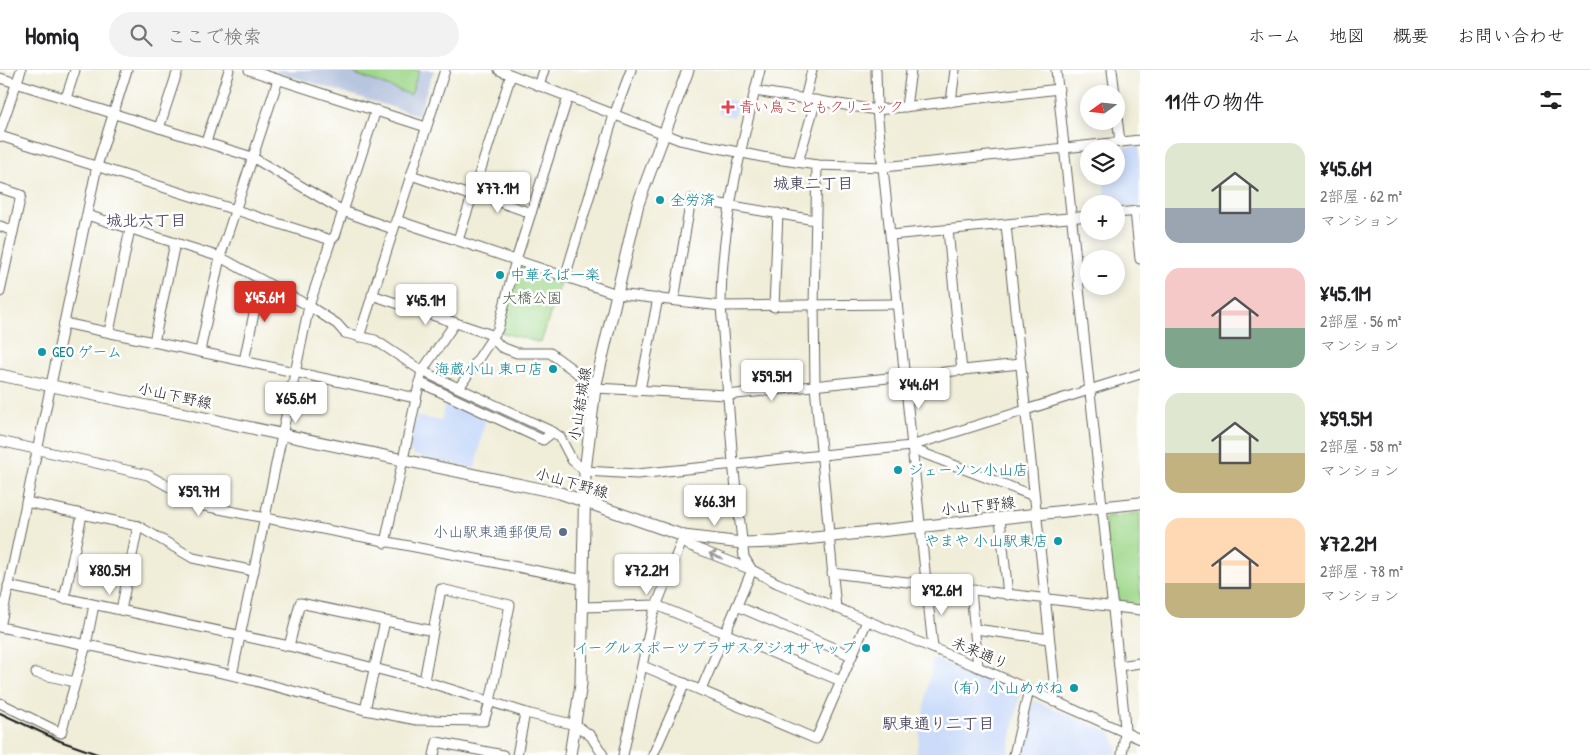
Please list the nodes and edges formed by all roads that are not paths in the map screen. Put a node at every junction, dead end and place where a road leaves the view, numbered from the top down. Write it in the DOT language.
graph roads {
  1 [pos="21,70"];
  2 [pos="75,70"];
  3 [pos="127,70"];
  4 [pos="178,70"];
  5 [pos="229,70"];
  6 [pos="249,70"];
  7 [pos="445,70"];
  8 [pos="498,70"];
  9 [pos="544,70"];
  10 [pos="631,70"];
  11 [pos="688,70"];
  12 [pos="760,70"];
  13 [pos="812,70"];
  14 [pos="876,70"];
  15 [pos="911,70"];
  16 [pos="955,70"];
  17 [pos="1056,70"];
  18 [pos="1112,70"];
  19 [pos="509,73"];
  20 [pos="0,78"];
  21 [pos="278,80"];
  22 [pos="16,83"];
  23 [pos="1114,85"];
  24 [pos="539,86"];
  25 [pos="1059,89"];
  26 [pos="755,91"];
  27 [pos="568,97"];
  28 [pos="66,98"];
  29 [pos="805,99"];
  30 [pos="816,100"];
  31 [pos="951,102"];
  32 [pos="906,107"];
  33 [pos="376,110"];
  34 [pos="877,110"];
  35 [pos="113,113"];
  36 [pos="614,116"];
  37 [pos="426,127"];
  38 [pos="159,128"];
  39 [pos="0,131"];
  40 [pos="663,134"];
  41 [pos="0,136"];
  42 [pos="1140,140"];
  43 [pos="206,142"];
  44 [pos="1125,142"];
  45 [pos="1080,146"];
  46 [pos="1065,148"];
  47 [pos="741,152"];
  48 [pos="252,157"];
  49 [pos="798,162"];
  50 [pos="817,165"];
  51 [pos="97,166"];
  52 [pos="884,167"];
  53 [pos="411,175"];
  54 [pos="0,188"];
  55 [pos="472,194"];
  56 [pos="732,205"];
  57 [pos="235,210"];
  58 [pos="344,211"];
  59 [pos="1137,211"];
  60 [pos="531,213"];
  61 [pos="778,214"];
  62 [pos="87,215"];
  63 [pos="1080,217"];
  64 [pos="1072,218"];
  65 [pos="815,220"];
  66 [pos="395,224"];
  67 [pos="1006,225"];
  68 [pos="0,226"];
  69 [pos="130,229"];
  70 [pos="948,230"];
  71 [pos="13,231"];
  72 [pos="891,235"];
  73 [pos="332,240"];
  74 [pos="458,240"];
  75 [pos="175,243"];
  76 [pos="220,257"];
  77 [pos="1140,259"];
  78 [pos="516,260"];
  79 [pos="2,275"];
  80 [pos="565,277"];
  81 [pos="262,280"];
  82 [pos="0,292"];
  83 [pos="617,294"];
  84 [pos="372,295"];
  85 [pos="658,298"];
  86 [pos="674,300"];
  87 [pos="897,304"];
  88 [pos="310,306"];
  89 [pos="721,306"];
  90 [pos="814,306"];
  91 [pos="774,307"];
  92 [pos="64,323"];
  93 [pos="455,323"];
  94 [pos="109,332"];
  95 [pos="359,337"];
  96 [pos="493,339"];
  97 [pos="154,342"];
  98 [pos="200,351"];
  99 [pos="244,361"];
  100 [pos="1020,364"];
  101 [pos="422,370"];
  102 [pos="962,371"];
  103 [pos="295,372"];
  104 [pos="1140,374"];
  105 [pos="0,375"];
  106 [pos="904,378"];
  107 [pos="419,382"];
  108 [pos="51,385"];
  109 [pos="596,386"];
  110 [pos="815,386"];
  111 [pos="462,390"];
  112 [pos="640,390"];
  113 [pos="1090,391"];
  114 [pos="727,395"];
  115 [pos="416,398"];
  116 [pos="458,400"];
  117 [pos="1025,412"];
  118 [pos="553,432"];
  119 [pos="282,434"];
  120 [pos="0,442"];
  121 [pos="911,446"];
  122 [pos="38,450"];
  123 [pos="820,455"];
  124 [pos="403,460"];
  125 [pos="733,463"];
  126 [pos="585,471"];
  127 [pos="1034,496"];
  128 [pos="585,501"];
  129 [pos="26,502"];
  130 [pos="1140,503"];
  131 [pos="1102,507"];
  132 [pos="1036,514"];
  133 [pos="82,515"];
  134 [pos="265,517"];
  135 [pos="1000,518"];
  136 [pos="138,526"];
  137 [pos="920,527"];
  138 [pos="684,536"];
  139 [pos="828,536"];
  140 [pos="385,543"];
  141 [pos="742,543"];
  142 [pos="752,570"];
  143 [pos="254,571"];
  144 [pos="832,573"];
  145 [pos="0,576"];
  146 [pos="584,580"];
  147 [pos="9,582"];
  148 [pos="927,585"];
  149 [pos="971,590"];
  150 [pos="1008,595"];
  151 [pos="64,598"];
  152 [pos="1046,599"];
  153 [pos="94,605"];
  154 [pos="656,605"];
  155 [pos="737,606"];
  156 [pos="1112,606"];
  157 [pos="583,607"];
  158 [pos="836,608"];
  159 [pos="121,610"];
  160 [pos="1140,610"];
  161 [pos="385,621"];
  162 [pos="867,621"];
  163 [pos="0,627"];
  164 [pos="975,629"];
  165 [pos="433,631"];
  166 [pos="726,632"];
  167 [pos="240,636"];
  168 [pos="1049,639"];
  169 [pos="86,645"];
  170 [pos="289,646"];
  171 [pos="933,648"];
  172 [pos="852,656"];
  173 [pos="1140,663"];
  174 [pos="642,666"];
  175 [pos="1118,666"];
  176 [pos="978,667"];
  177 [pos="376,669"];
  178 [pos="36,673"];
  179 [pos="232,675"];
  180 [pos="424,681"];
  181 [pos="841,681"];
  182 [pos="75,682"];
  183 [pos="685,683"];
  184 [pos="701,690"];
  185 [pos="1029,690"];
  186 [pos="490,702"];
  187 [pos="1054,702"];
  188 [pos="0,703"];
  189 [pos="365,710"];
  190 [pos="525,713"];
  191 [pos="576,725"];
  192 [pos="1126,732"];
  193 [pos="1140,738"];
  194 [pos="456,750"];
  195 [pos="434,755"];
  196 [pos="503,755"];
  197 [pos="517,755"];
  198 [pos="570,755"];
  199 [pos="603,755"];
  200 [pos="622,755"];
  201 [pos="653,755"];
  202 [pos="1014,755"];
  203 [pos="1122,755"];
  1 -- 22 [label="street"];
  2 -- 28 [label="street"];
  3 -- 35 [label="street"];
  4 -- 38 [label="street"];
  5 -- 43 [label="street"];
  6 -- 21 [label="street"];
  7 -- 37 [label="street"];
  8 -- 19 [label="street"];
  9 -- 24 [label="street"];
  10 -- 36 [label="street"];
  11 -- 40 [label="main road, 小山結城線"];
  12 -- 26 [label="street"];
  13 -- 29 [label="street"];
  14 -- 34 [label="street"];
  15 -- 32 [label="street"];
  16 -- 31 [label="street"];
  17 -- 25 [label="street"];
  18 -- 23 [label="street"];
  19 -- 24 [label="street"];
  19 -- 55 [label="street"];
  20 -- 22 [label="street"];
  21 -- 33 [label="street"];
  21 -- 48 [label="street"];
  22 -- 28 [label="street"];
  22 -- 39 [label="street"];
  24 -- 27 [label="street"];
  25 -- 31 [label="street"];
  25 -- 46 [label="street"];
  26 -- 29 [label="street"];
  26 -- 47 [label="street"];
  27 -- 36 [label="street"];
  27 -- 60 [label="street"];
  28 -- 35 [label="street"];
  29 -- 30 [label="street"];
  30 -- 34 [label="street"];
  30 -- 49 [label="street"];
  31 -- 32 [label="street"];
  32 -- 34 [label="street"];
  33 -- 37 [label="street"];
  33 -- 58 [label="street"];
  34 -- 52 [label="street"];
  35 -- 38 [label="street"];
  35 -- 51 [label="street"];
  36 -- 40 [label="street"];
  36 -- 80 [label="street"];
  37 -- 53 [label="street"];
  38 -- 43 [label="street"];
  40 -- 47 [label="street"];
  40 -- 83 [label="main road, 小山結城線"];
  41 -- 51 [label="street"];
  42 -- 44 [label="street"];
  43 -- 48 [label="street"];
  45 -- 46 [label="street"];
  46 -- 52 [label="street"];
  46 -- 64 [label="street"];
  47 -- 49 [label="street"];
  47 -- 56 [label="street"];
  48 -- 57 [label="street"];
  48 -- 58 [label="street"];
  49 -- 50 [label="street"];
  50 -- 52 [label="street"];
  50 -- 65 [label="street"];
  51 -- 57 [label="street"];
  51 -- 62 [label="street"];
  52 -- 72 [label="street"];
  53 -- 55 [label="street"];
  53 -- 66 [label="street"];
  54 -- 71 [label="street"];
  55 -- 60 [label="street"];
  55 -- 74 [label="street"];
  56 -- 61 [label="street"];
  56 -- 86 [label="street"];
  56 -- 89 [label="street"];
  57 -- 73 [label="street"];
  57 -- 76 [label="street"];
  58 -- 66 [label="street"];
  58 -- 73 [label="street"];
  59 -- 77 [label="street"];
  60 -- 78 [label="street"];
  61 -- 65 [label="street"];
  61 -- 91 [label="street"];
  62 -- 69 [label="street"];
  62 -- 92 [label="street"];
  63 -- 64 [label="street"];
  64 -- 67 [label="street"];
  64 -- 113 [label="street"];
  65 -- 90 [label="street"];
  66 -- 74 [label="street"];
  66 -- 84 [label="street"];
  67 -- 70 [label="street"];
  67 -- 100 [label="street"];
  68 -- 71 [label="street"];
  69 -- 75 [label="street"];
  69 -- 94 [label="street"];
  70 -- 72 [label="street"];
  70 -- 102 [label="street"];
  71 -- 79 [label="street"];
  72 -- 87 [label="street"];
  73 -- 88 [label="street"];
  74 -- 78 [label="street"];
  75 -- 76 [label="street"];
  75 -- 97 [label="street"];
  76 -- 81 [label="street"];
  76 -- 98 [label="street"];
  78 -- 80 [label="street"];
  78 -- 96 [label="street"];
  79 -- 82 [label="street"];
  80 -- 83 [label="street"];
  81 -- 88 [label="street"];
  81 -- 99 [label="street"];
  83 -- 85 [label="street"];
  83 -- 109 [label="main road, 小山結城線"];
  84 -- 93 [label="street"];
  84 -- 95 [label="street"];
  85 -- 86 [label="street"];
  85 -- 112 [label="street"];
  86 -- 89 [label="street"];
  87 -- 90 [label="street"];
  87 -- 106 [label="street"];
  88 -- 95 [label="street"];
  88 -- 103 [label="street"];
  89 -- 91 [label="street"];
  89 -- 114 [label="street"];
  90 -- 91 [label="street"];
  90 -- 110 [label="street"];
  92 -- 94 [label="street"];
  92 -- 108 [label="street"];
  93 -- 96 [label="street"];
  93 -- 101 [label="street"];
  94 -- 97 [label="street"];
  95 -- 101 [label="street"];
  96 -- 109 [label="street"];
  96 -- 111 [label="street"];
  97 -- 98 [label="street"];
  98 -- 99 [label="street"];
  99 -- 103 [label="street"];
  100 -- 102 [label="street"];
  100 -- 117 [label="street"];
  101 -- 107 [label="street"];
  101 -- 111 [label="street"];
  102 -- 106 [label="street"];
  103 -- 115 [label="street"];
  103 -- 119 [label="street"];
  104 -- 113 [label="street"];
  105 -- 108 [label="main road, 小山下野線"];
  106 -- 110 [label="street"];
  106 -- 121 [label="street"];
  107 -- 115 [label="street"];
  107 -- 116 [label="street"];
  108 -- 119 [label="main road, 小山下野線"];
  108 -- 122 [label="street"];
  109 -- 112 [label="street"];
  109 -- 126 [label="main road, 小山結城線"];
  110 -- 114 [label="street"];
  110 -- 123 [label="street"];
  111 -- 116 [label="street"];
  111 -- 118 [label="street"];
  112 -- 114 [label="street"];
  113 -- 117 [label="street"];
  113 -- 131 [label="street"];
  114 -- 125 [label="street"];
  115 -- 124 [label="street"];
  116 -- 118 [label="street"];
  117 -- 121 [label="street"];
  117 -- 127 [label="street"];
  118 -- 126 [label="street"];
  119 -- 124 [label="main road, 小山下野線"];
  119 -- 134 [label="street"];
  120 -- 122 [label="street"];
  121 -- 123 [label="street"];
  121 -- 127 [label="street"];
  121 -- 137 [label="street"];
  122 -- 129 [label="street"];
  122 -- 134 [label="street"];
  123 -- 125 [label="street"];
  123 -- 139 [label="street"];
  124 -- 128 [label="main road, 小山下野線"];
  124 -- 140 [label="street"];
  125 -- 126 [label="street"];
  125 -- 141 [label="street"];
  126 -- 128 [label="main road, 小山結城線"];
  127 -- 132 [label="street"];
  128 -- 138 [label="main road, 小山下野線"];
  128 -- 146 [label="main road, 小山結城線"];
  129 -- 133 [label="street"];
  129 -- 147 [label="street"];
  130 -- 131 [label="main road, 小山下野線"];
  131 -- 132 [label="main road, 小山下野線"];
  131 -- 156 [label="street"];
  132 -- 135 [label="main road, 小山下野線"];
  132 -- 152 [label="street"];
  133 -- 136 [label="street"];
  133 -- 151 [label="street"];
  134 -- 140 [label="street"];
  134 -- 143 [label="street"];
  135 -- 137 [label="main road, 小山下野線"];
  135 -- 150 [label="street"];
  136 -- 143 [label="street"];
  136 -- 159 [label="street"];
  137 -- 139 [label="main road, 小山下野線"];
  137 -- 148 [label="street"];
  138 -- 141 [label="main road, 小山下野線"];
  142 -- 138 [label="street, 未来通り, one-way"];
  138 -- 154 [label="street"];
  139 -- 141 [label="main road, 小山下野線"];
  139 -- 144 [label="street"];
  140 -- 146 [label="street"];
  141 -- 142 [label="street"];
  142 -- 155 [label="street"];
  142 -- 158 [label="street, 未来通り"];
  143 -- 167 [label="street"];
  144 -- 148 [label="street"];
  144 -- 158 [label="street"];
  145 -- 147 [label="street"];
  146 -- 157 [label="main road, 小山結城線"];
  147 -- 151 [label="street"];
  147 -- 163 [label="street"];
  148 -- 149 [label="street"];
  148 -- 171 [label="street"];
  149 -- 150 [label="street"];
  149 -- 164 [label="street"];
  150 -- 152 [label="street"];
  151 -- 153 [label="street"];
  152 -- 156 [label="street"];
  152 -- 168 [label="street"];
  153 -- 159 [label="street"];
  153 -- 169 [label="street"];
  154 -- 157 [label="street"];
  154 -- 166 [label="street"];
  154 -- 174 [label="street"];
  155 -- 166 [label="street"];
  155 -- 172 [label="street"];
  156 -- 160 [label="street"];
  156 -- 175 [label="street"];
  157 -- 191 [label="main road, 小山結城線"];
  158 -- 162 [label="street, 未来通り"];
  159 -- 167 [label="street"];
  161 -- 165 [label="street"];
  161 -- 170 [label="street"];
  161 -- 177 [label="street"];
  162 -- 171 [label="street, 未来通り"];
  162 -- 172 [label="street"];
  163 -- 169 [label="street"];
  164 -- 168 [label="street"];
  164 -- 176 [label="street"];
  165 -- 180 [label="street"];
  165 -- 186 [label="street"];
  166 -- 181 [label="street"];
  166 -- 184 [label="street"];
  167 -- 170 [label="street"];
  167 -- 179 [label="street"];
  168 -- 187 [label="street"];
  169 -- 179 [label="street"];
  169 -- 182 [label="street"];
  170 -- 177 [label="street"];
  171 -- 176 [label="street, 未来通り"];
  172 -- 181 [label="street"];
  173 -- 175 [label="street"];
  174 -- 183 [label="street"];
  174 -- 200 [label="street"];
  175 -- 192 [label="street"];
  176 -- 185 [label="street, 未来通り"];
  177 -- 180 [label="street"];
  177 -- 189 [label="street"];
  178 -- 182 [label="street"];
  179 -- 189 [label="street"];
  180 -- 186 [label="street"];
  181 -- 184 [label="street"];
  182 -- 188 [label="street"];
  183 -- 184 [label="street"];
  183 -- 201 [label="street"];
  185 -- 187 [label="street, 未来通り"];
  185 -- 202 [label="street"];
  186 -- 189 [label="street"];
  186 -- 190 [label="street"];
  187 -- 192 [label="street, 未来通り"];
  190 -- 191 [label="street"];
  190 -- 197 [label="street"];
  191 -- 198 [label="main road, 小山結城線"];
  191 -- 199 [label="street"];
  192 -- 193 [label="street, 未来通り"];
  192 -- 203 [label="street"];
  194 -- 195 [label="street"];
  194 -- 196 [label="street"];
}
